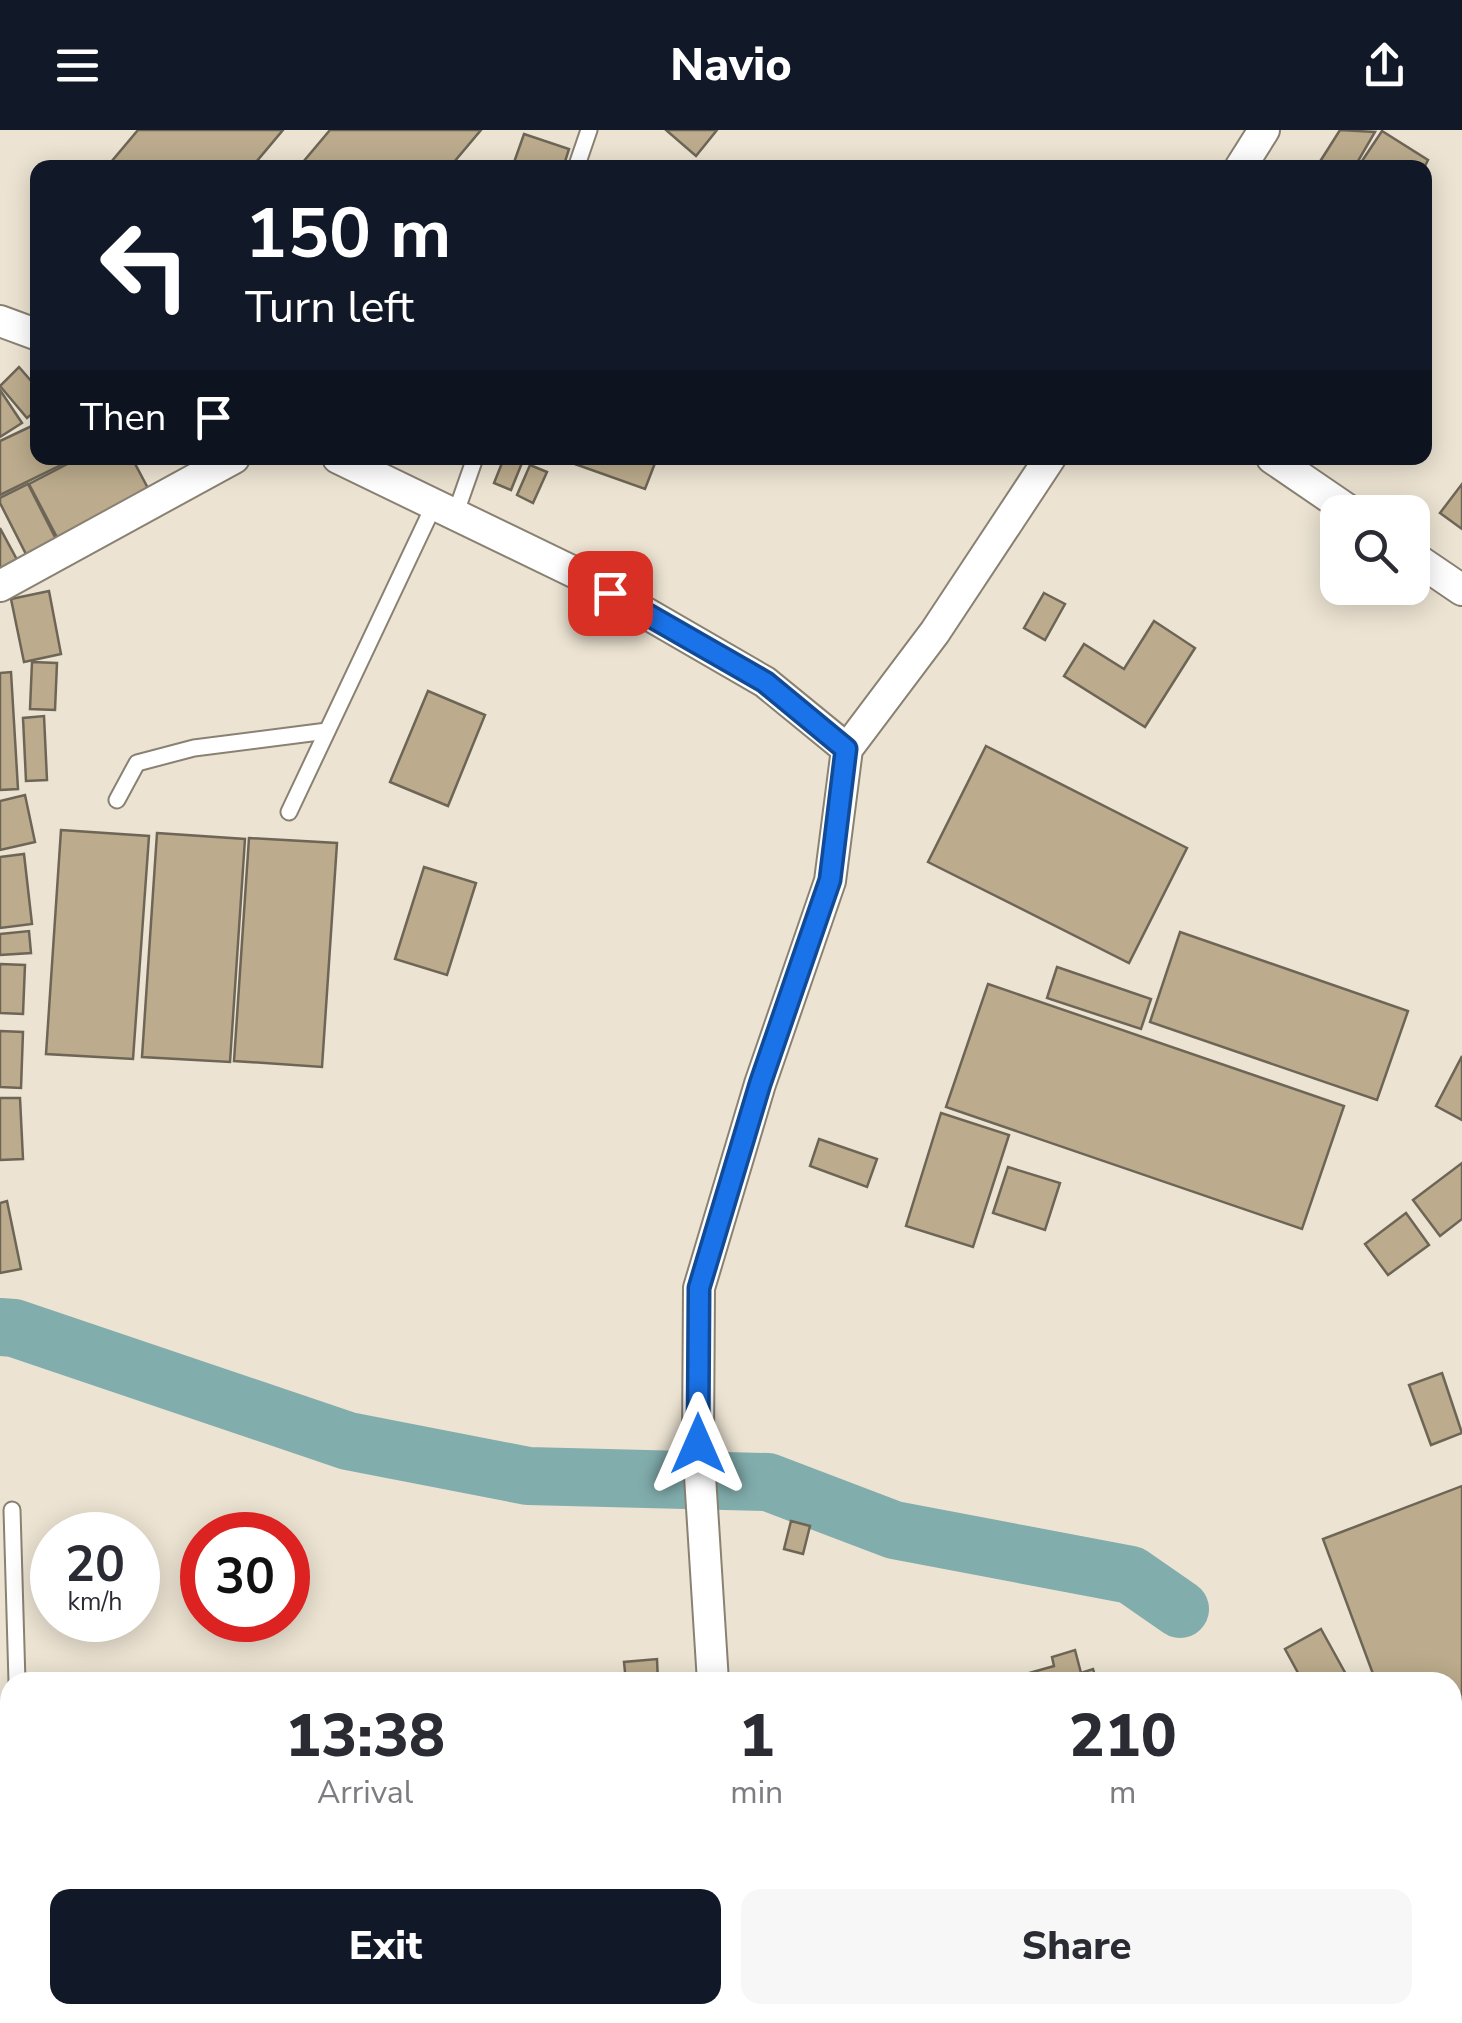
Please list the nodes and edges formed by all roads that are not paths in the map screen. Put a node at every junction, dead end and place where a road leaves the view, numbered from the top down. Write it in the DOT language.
graph roads {
  1 [pos="590,130"];
  2 [pos="1264,130"];
  3 [pos="579,160"];
  4 [pos="1245,160"];
  5 [pos="0,321"];
  6 [pos="30,332"];
  7 [pos="221,465"];
  8 [pos="352,465"];
  9 [pos="471,465"];
  10 [pos="1045,465"];
  11 [pos="1282,465"];
  12 [pos="1326,495"];
  13 [pos="445,510"];
  14 [pos="1430,568"];
  15 [pos="0,586"];
  16 [pos="1462,590"];
  17 [pos="327,731"];
  18 [pos="846,749"];
  19 [pos="118,800"];
  20 [pos="289,812"];
  21 [pos="12,1510"];
  22 [pos="8,1662"];
  23 [pos="713,1672"];
  1 -- 3 [label="lane"];
  2 -- 4 [label="street"];
  5 -- 6 [label="street"];
  7 -- 15 [label="street"];
  8 -- 13 [label="street"];
  9 -- 13 [label="lane"];
  10 -- 18 [label="street"];
  11 -- 12 [label="street"];
  13 -- 17 [label="lane"];
  13 -- 18 [label="street"];
  14 -- 16 [label="street"];
  17 -- 19 [label="lane"];
  17 -- 20 [label="lane"];
  18 -- 23 [label="street"];
  21 -- 22 [label="lane"];
}
